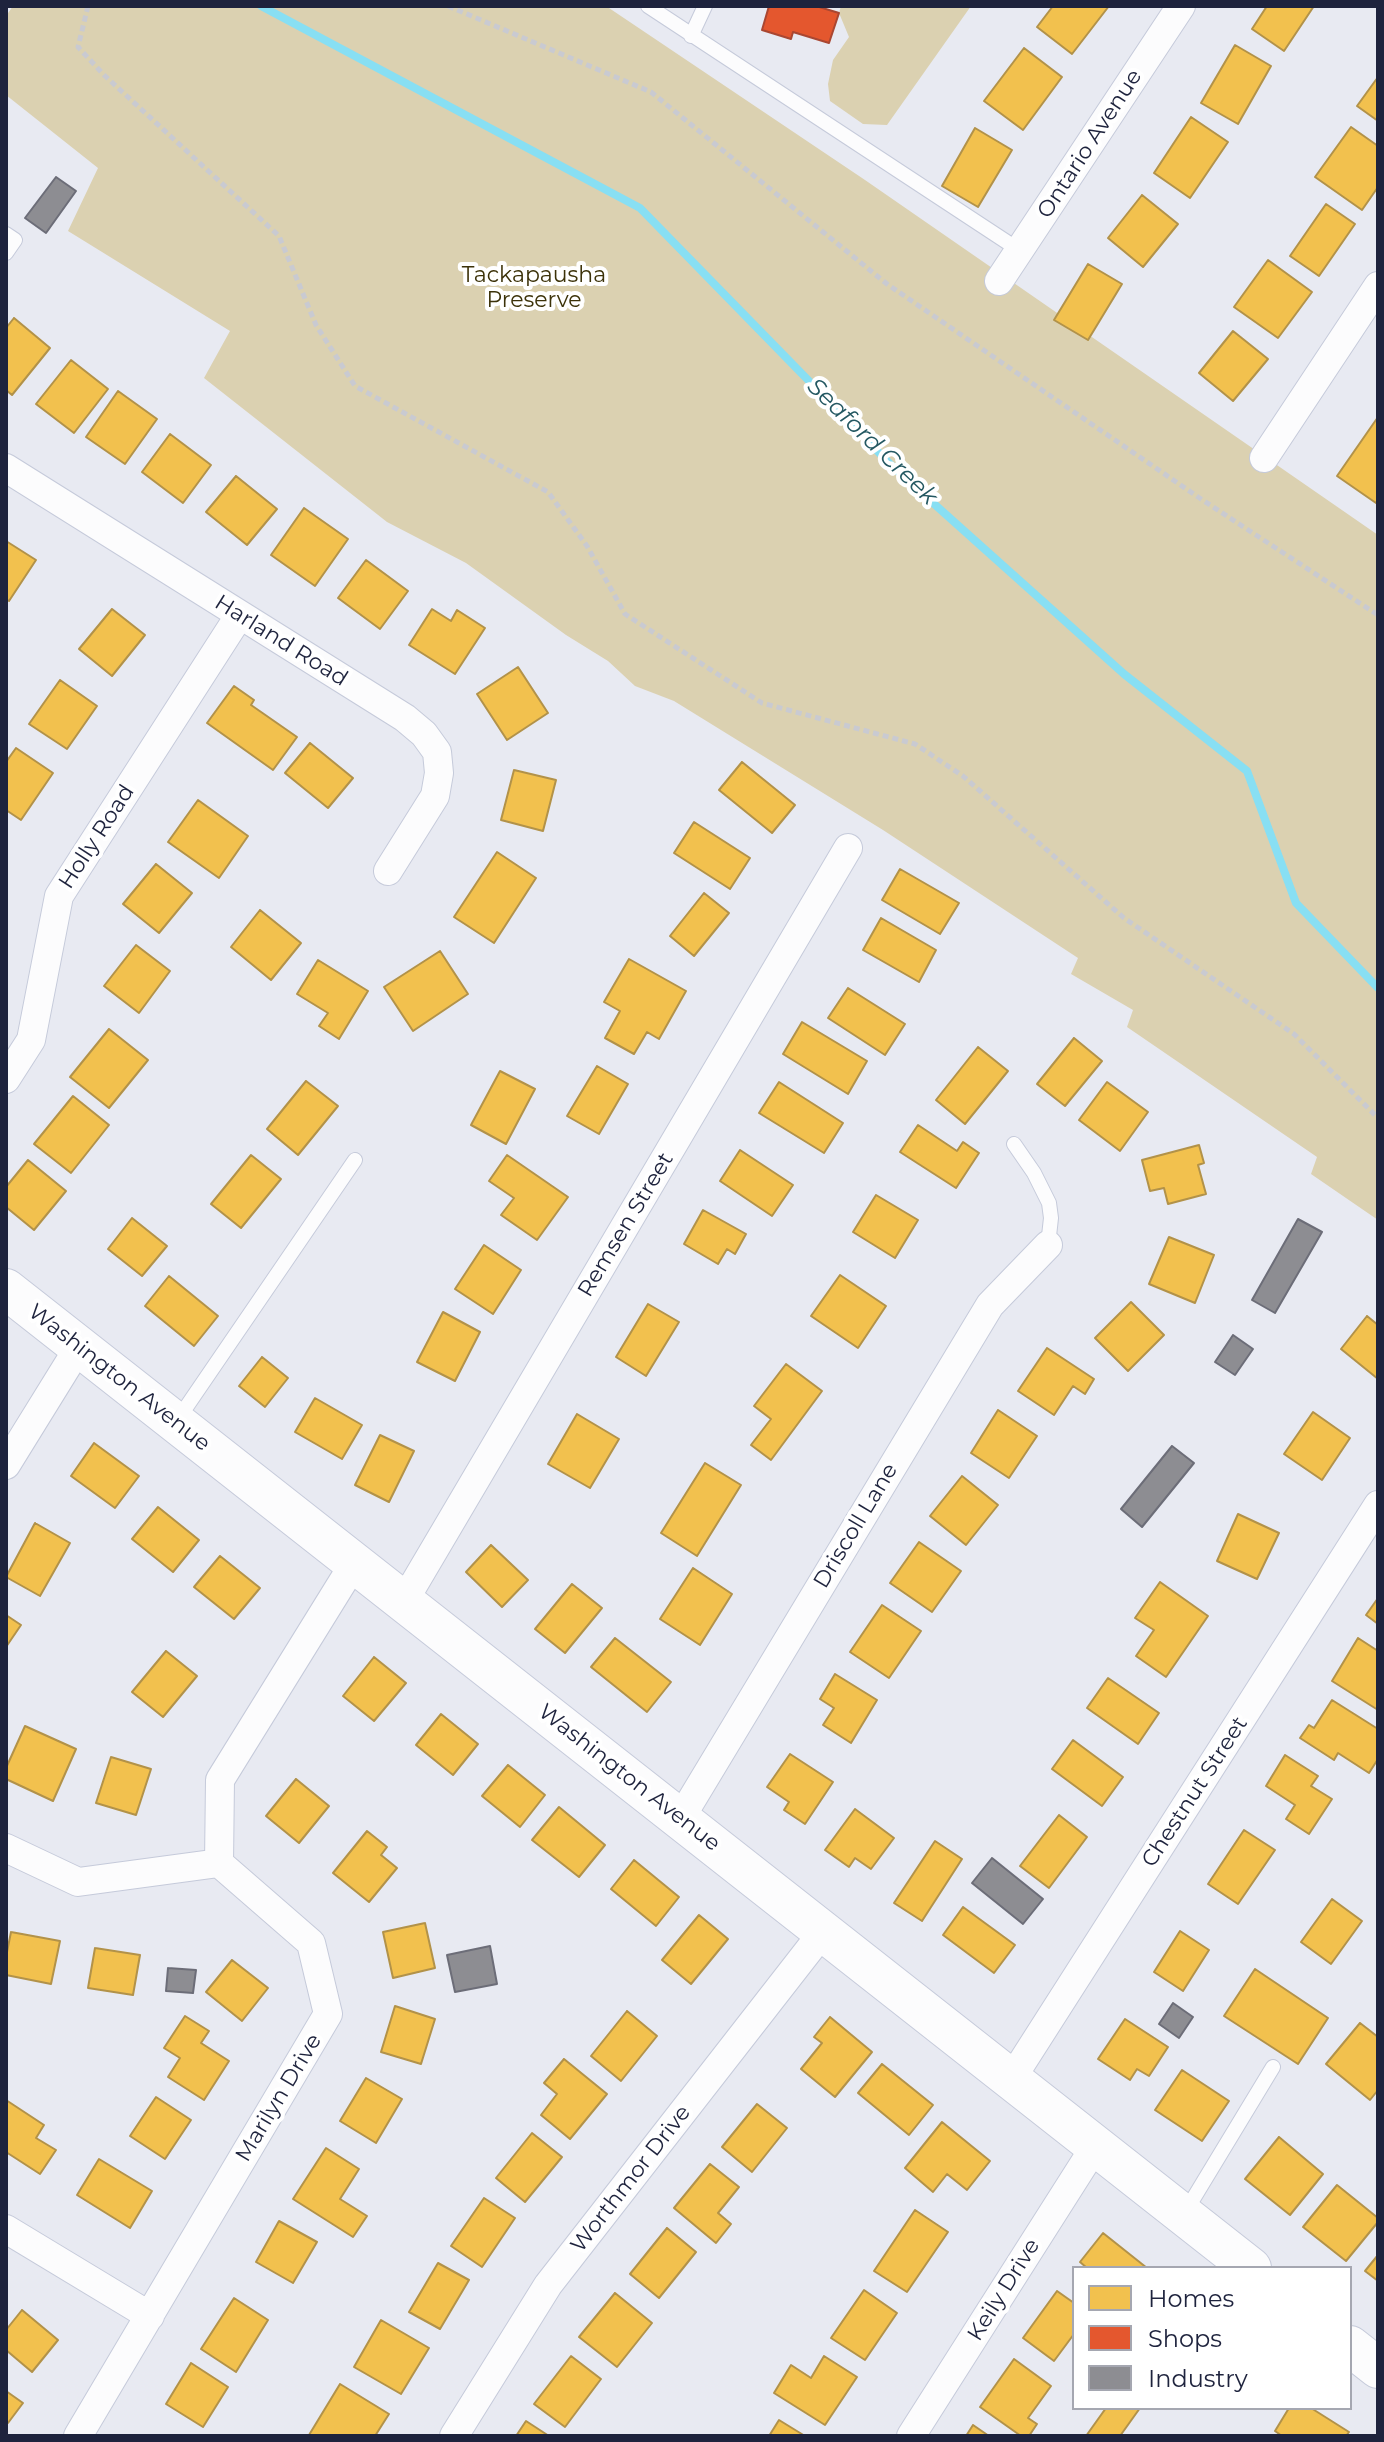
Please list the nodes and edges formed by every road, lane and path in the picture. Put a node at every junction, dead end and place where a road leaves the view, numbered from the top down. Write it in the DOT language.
graph roads {
  1 [pos="88,6"];
  2 [pos="448,6"];
  3 [pos="648,6"];
  4 [pos="705,6"];
  5 [pos="1181,6"];
  6 [pos="691,36"];
  7 [pos="6,234"];
  8 [pos="1019,250"];
  9 [pos="6,253"];
  10 [pos="999,281"];
  11 [pos="1378,286"];
  12 [pos="1264,458"];
  13 [pos="6,468"];
  14 [pos="1378,615"];
  15 [pos="239,616"];
  16 [pos="848,848"];
  17 [pos="388,871"];
  18 [pos="6,1079"];
  19 [pos="1378,1118"];
  20 [pos="1014,1144"];
  21 [pos="355,1160"];
  22 [pos="1048,1245"];
  23 [pos="6,1289"];
  24 [pos="79,1347"];
  25 [pos="176,1422"];
  26 [pos="6,1465"];
  27 [pos="1378,1505"];
  28 [pos="355,1562"];
  29 [pos="404,1601"];
  30 [pos="680,1819"];
  31 [pos="6,1848"];
  32 [pos="219,1863"];
  33 [pos="823,1932"];
  34 [pos="1273,2067"];
  35 [pos="1012,2078"];
  36 [pos="1096,2145"];
  37 [pos="1183,2215"];
  38 [pos="6,2229"];
  39 [pos="1248,2266"];
  40 [pos="150,2316"];
  41 [pos="1352,2348"];
  42 [pos="1378,2368"];
  43 [pos="78,2436"];
  44 [pos="454,2436"];
  45 [pos="911,2436"];
  1 -- 19 [label="path"];
  2 -- 14 [label="path"];
  3 -- 6 [label="lane"];
  4 -- 6 [label="lane"];
  5 -- 8 [label="street, Ontario Avenue"];
  6 -- 8 [label="lane"];
  7 -- 9 [label="lane"];
  8 -- 10 [label="street, Ontario Avenue"];
  11 -- 12 [label="street"];
  13 -- 15 [label="street, Harland Road"];
  15 -- 17 [label="street, Harland Road"];
  15 -- 18 [label="street, Holly Road"];
  16 -- 29 [label="street, Remsen Street"];
  20 -- 22 [label="lane"];
  21 -- 25 [label="lane"];
  22 -- 30 [label="street, Driscoll Lane"];
  23 -- 24 [label="street, Washington Avenue"];
  24 -- 25 [label="street, Washington Avenue"];
  24 -- 26 [label="street"];
  25 -- 28 [label="street, Washington Avenue"];
  27 -- 35 [label="street, Chestnut Street"];
  28 -- 29 [label="street, Washington Avenue"];
  28 -- 32 [label="street"];
  29 -- 30 [label="street, Washington Avenue"];
  30 -- 33 [label="street, Washington Avenue"];
  31 -- 32 [label="street"];
  32 -- 40 [label="street, Marilyn Drive"];
  33 -- 35 [label="street, Washington Avenue"];
  33 -- 44 [label="street, Worthmor Drive"];
  34 -- 37 [label="lane"];
  35 -- 36 [label="street, Washington Avenue"];
  36 -- 37 [label="street, Washington Avenue"];
  36 -- 45 [label="street, Keily Drive"];
  37 -- 39 [label="street, Washington Avenue"];
  38 -- 40 [label="street"];
  40 -- 43 [label="street, Marilyn Drive"];
  41 -- 42 [label="street"];
}
